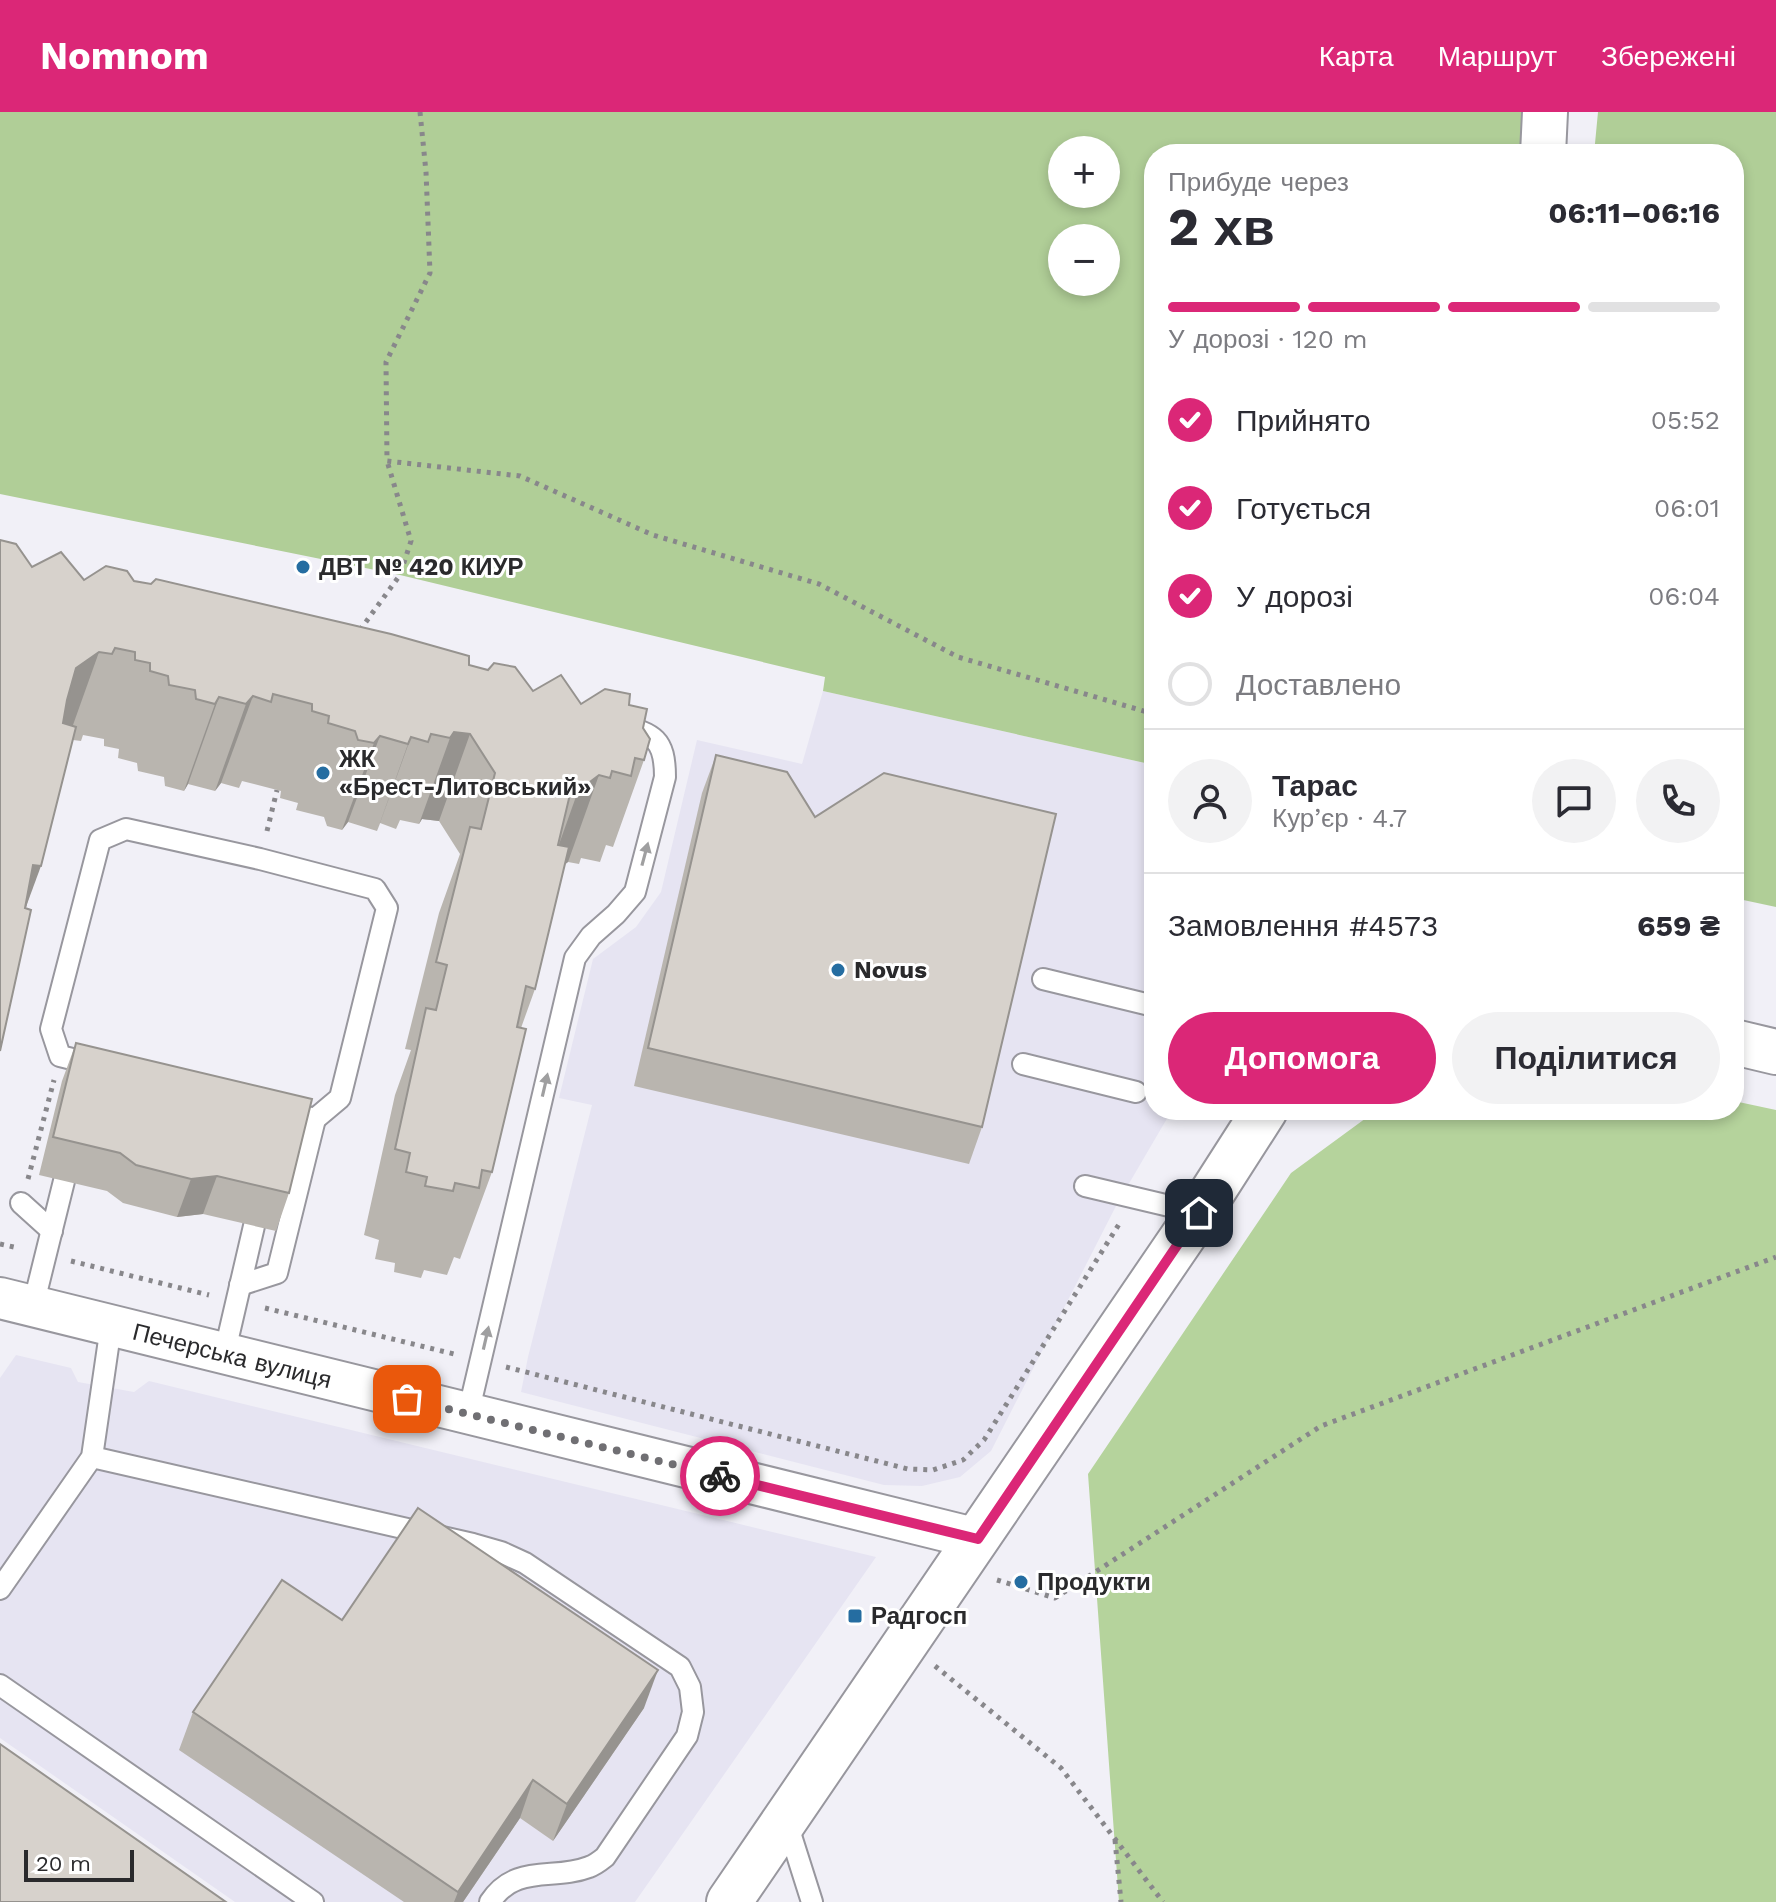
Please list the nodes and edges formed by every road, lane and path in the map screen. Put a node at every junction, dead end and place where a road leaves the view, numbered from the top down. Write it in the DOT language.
graph roads {
  1 [pos="420,112"];
  2 [pos="1545,112"];
  3 [pos="1543,144"];
  4 [pos="387,461"];
  5 [pos="354,638"];
  6 [pos="1144,711"];
  7 [pos="602,720"];
  8 [pos="277,790"];
  9 [pos="260,859"];
  10 [pos="1043,979"];
  11 [pos="1144,1004"];
  12 [pos="1744,1044"];
  13 [pos="1776,1052"];
  14 [pos="60,1056"];
  15 [pos="1023,1064"];
  16 [pos="1136,1092"];
  17 [pos="315,1119"];
  18 [pos="1259,1120"];
  19 [pos="64,1181"];
  20 [pos="1085,1186"];
  21 [pos="1136,1199"];
  22 [pos="21,1203"];
  23 [pos="1199,1213"];
  24 [pos="254,1226"];
  25 [pos="52,1231"];
  26 [pos="0,1244"];
  27 [pos="46,1255"];
  28 [pos="1776,1257"];
  29 [pos="238,1293"];
  30 [pos="16,1302"];
  31 [pos="111,1326"];
  32 [pos="224,1355"];
  33 [pos="481,1360"];
  34 [pos="468,1414"];
  35 [pos="92,1457"];
  36 [pos="968,1554"];
  37 [pos="0,1589"];
  38 [pos="907,1644"];
  39 [pos="0,1685"];
  40 [pos="786,1820"];
  41 [pos="1115,1840"];
  42 [pos="313,1902"];
  43 [pos="490,1902"];
  44 [pos="729,1902"];
  45 [pos="812,1902"];
  46 [pos="1121,1902"];
  47 [pos="1163,1902"];
  1 -- 4 [label="path"];
  2 -- 3 [label="street"];
  4 -- 5 [label="path"];
  4 -- 6 [label="path"];
  33 -- 7 [label="lane, one-way"];
  8 -- 9 [label="path"];
  9 -- 14 [label="lane"];
  9 -- 17 [label="lane"];
  10 -- 11 [label="lane"];
  12 -- 13 [label="street"];
  14 -- 17 [label="lane"];
  14 -- 22 [label="path"];
  15 -- 16 [label="lane"];
  17 -- 29 [label="lane"];
  18 -- 23 [label="street"];
  19 -- 25 [label="lane"];
  20 -- 21 [label="lane"];
  21 -- 23 [label="lane"];
  21 -- 33 [label="path"];
  22 -- 25 [label="lane"];
  23 -- 36 [label="street"];
  24 -- 29 [label="lane"];
  25 -- 27 [label="lane"];
  26 -- 27 [label="path"];
  27 -- 29 [label="path"];
  27 -- 30 [label="lane"];
  28 -- 36 [label="path"];
  29 -- 32 [label="lane"];
  29 -- 33 [label="path"];
  30 -- 31 [label="street, Печерська вулиця"];
  31 -- 32 [label="street, Печерська вулиця"];
  31 -- 35 [label="lane"];
  32 -- 34 [label="street, Печерська вулиця"];
  33 -- 34 [label="lane"];
  34 -- 36 [label="street, Печерська вулиця"];
  35 -- 37 [label="lane"];
  35 -- 43 [label="lane"];
  36 -- 38 [label="street"];
  38 -- 40 [label="street"];
  38 -- 41 [label="path"];
  39 -- 42 [label="lane"];
  40 -- 44 [label="street"];
  40 -- 45 [label="lane"];
  41 -- 46 [label="path"];
  41 -- 47 [label="path"];
}
